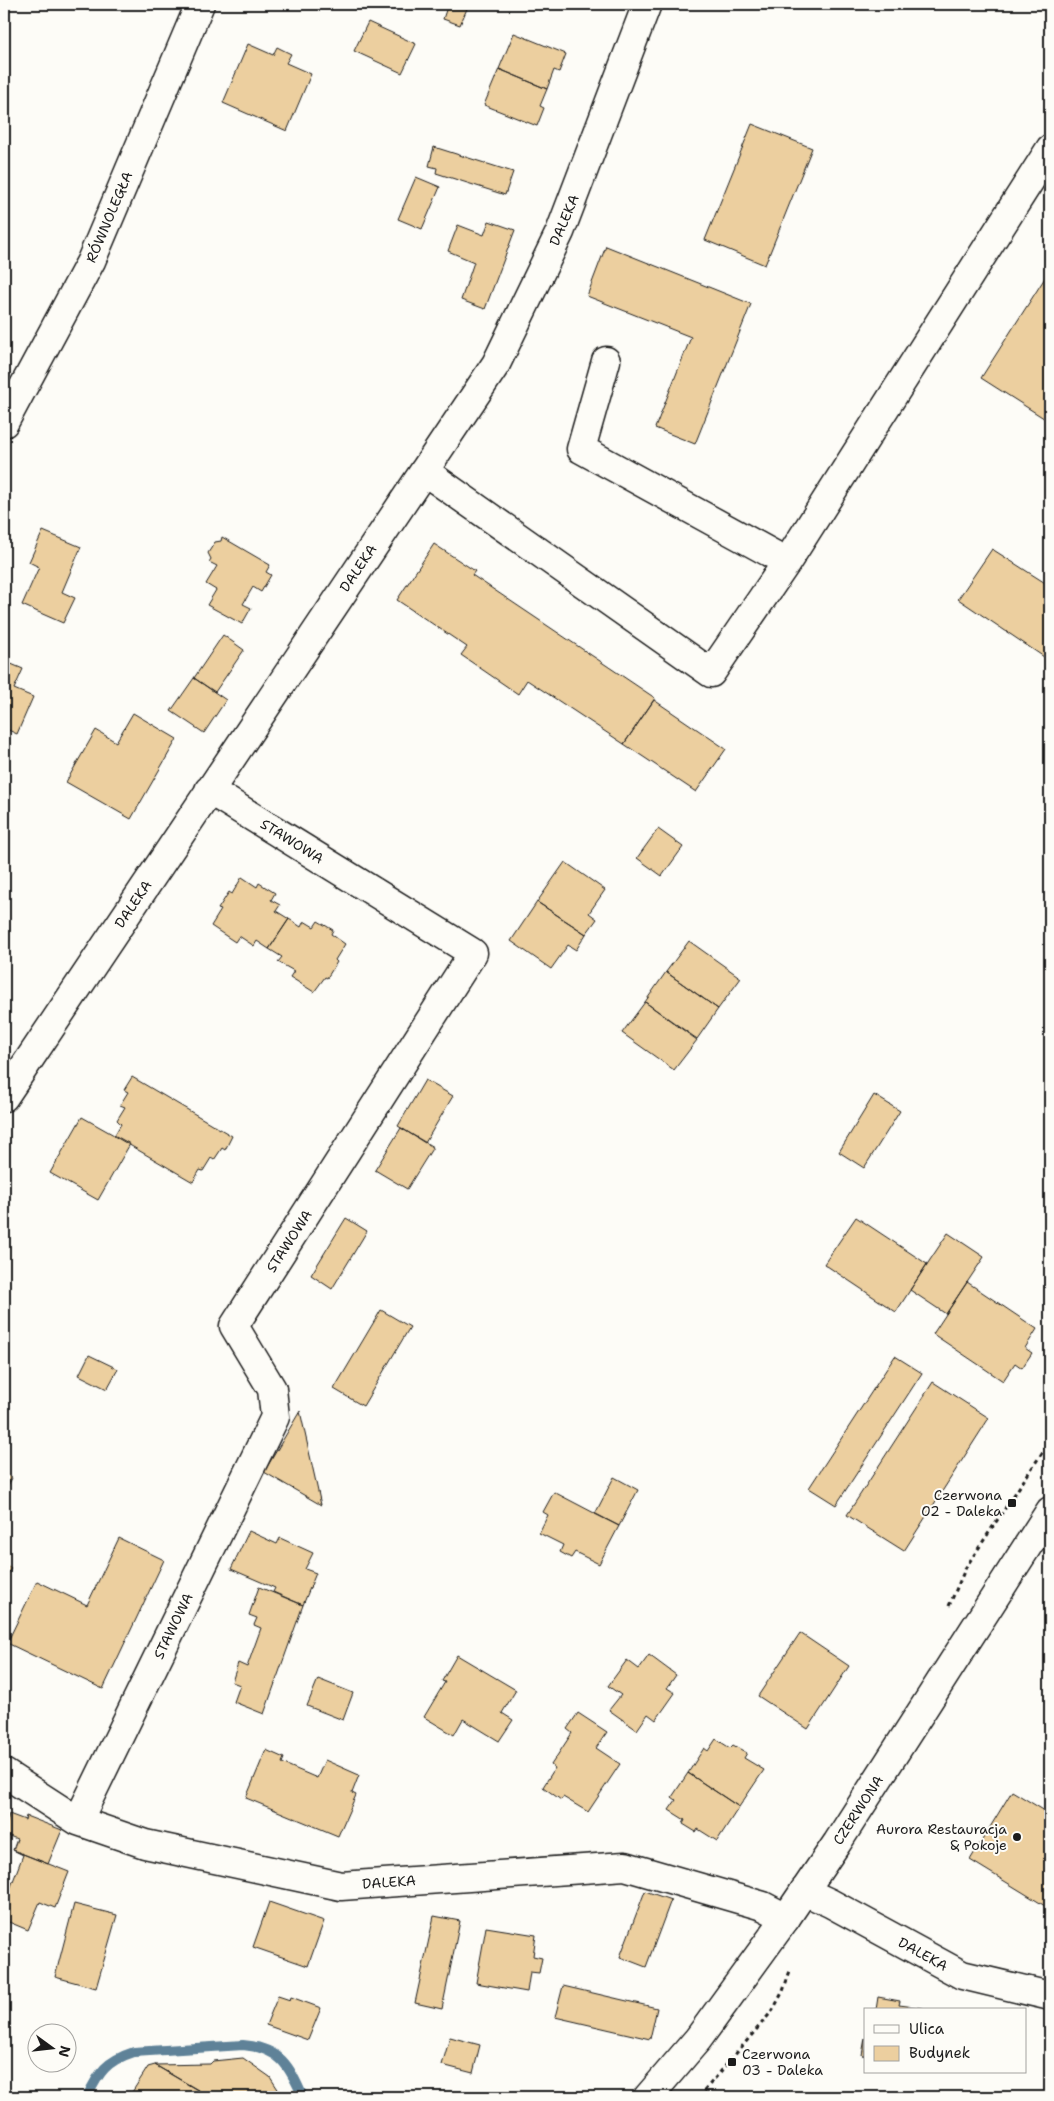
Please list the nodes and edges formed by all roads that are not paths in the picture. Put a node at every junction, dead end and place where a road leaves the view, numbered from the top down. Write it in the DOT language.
graph roads {
  1 [pos="200,4"];
  2 [pos="647,4"];
  3 [pos="1050,149"];
  4 [pos="606,361"];
  5 [pos="4,423"];
  6 [pos="424,471"];
  7 [pos="787,562"];
  8 [pos="209,790"];
  9 [pos="4,1097"];
  10 [pos="1050,1511"];
  11 [pos="4,1773"];
  12 [pos="78,1821"];
  13 [pos="804,1892"];
  14 [pos="786,1918"];
  15 [pos="1050,1996"];
  16 [pos="648,2097"];
  1 -- 5 [label="street, RÓWNOLEGŁA"];
  2 -- 6 [label="street, DALEKA"];
  3 -- 7 [label="street"];
  4 -- 7 [label="street"];
  6 -- 7 [label="street"];
  6 -- 8 [label="street, DALEKA"];
  8 -- 9 [label="street, DALEKA"];
  8 -- 12 [label="street, STAWOWA"];
  10 -- 13 [label="street, CZERWONA"];
  11 -- 12 [label="street, DALEKA"];
  12 -- 14 [label="street, DALEKA"];
  13 -- 14 [label="street, CZERWONA"];
  13 -- 15 [label="street, DALEKA"];
  14 -- 16 [label="street, CZERWONA"];
}
